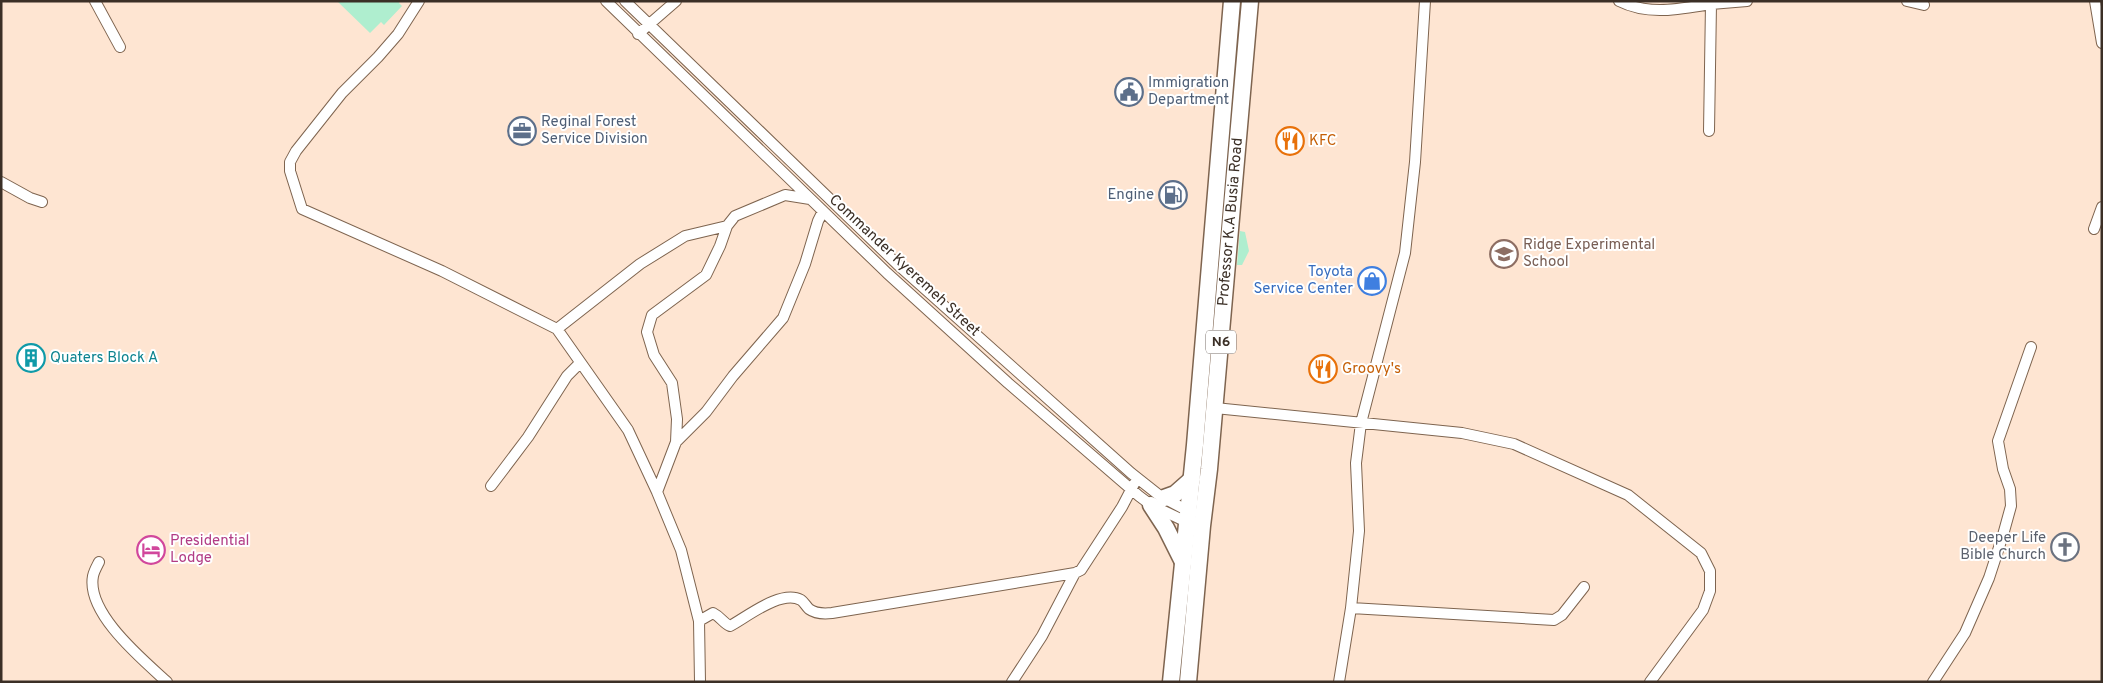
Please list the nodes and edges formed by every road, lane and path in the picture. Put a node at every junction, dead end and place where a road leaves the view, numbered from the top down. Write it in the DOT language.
graph roads {
  1 [pos="95,1"];
  2 [pos="419,1"];
  3 [pos="606,1"];
  4 [pos="625,1"];
  5 [pos="676,1"];
  6 [pos="1232,1"];
  7 [pos="1250,1"];
  8 [pos="1425,1"];
  9 [pos="1619,1"];
  10 [pos="1747,1"];
  11 [pos="1907,1"];
  12 [pos="2095,1"];
  13 [pos="1710,3"];
  14 [pos="1924,5"];
  15 [pos="649,24"];
  16 [pos="638,34"];
  17 [pos="2102,43"];
  18 [pos="120,47"];
  19 [pos="1709,131"];
  20 [pos="1,182"];
  21 [pos="811,199"];
  22 [pos="42,202"];
  23 [pos="2102,207"];
  24 [pos="824,211"];
  25 [pos="726,226"];
  26 [pos="2094,229"];
  27 [pos="1210,267"];
  28 [pos="1227,269"];
  29 [pos="557,329"];
  30 [pos="2031,348"];
  31 [pos="580,363"];
  32 [pos="1215,408"];
  33 [pos="1361,424"];
  34 [pos="676,442"];
  35 [pos="1137,478"];
  36 [pos="1192,479"];
  37 [pos="491,486"];
  38 [pos="1131,490"];
  39 [pos="657,492"];
  40 [pos="1158,502"];
  41 [pos="1195,519"];
  42 [pos="99,562"];
  43 [pos="1184,564"];
  44 [pos="1075,573"];
  45 [pos="1584,587"];
  46 [pos="1351,608"];
  47 [pos="699,621"];
  48 [pos="167,682"];
  49 [pos="700,682"];
  50 [pos="1012,682"];
  51 [pos="1171,682"];
  52 [pos="1188,682"];
  53 [pos="1339,682"];
  54 [pos="1650,682"];
  55 [pos="1932,682"];
  1 -- 18 [label="street"];
  2 -- 29 [label="street"];
  3 -- 16 [label="street, Commander Kyeremeh Street"];
  4 -- 15 [label="street, Commander Kyeremeh Street"];
  5 -- 15 [label="street"];
  6 -- 27 [label="main road, Professor K.A Busia Road / N6"];
  7 -- 28 [label="main road, Professor K.A Busia Road / N6"];
  8 -- 33 [label="street"];
  9 -- 13 [label="street"];
  10 -- 13 [label="street"];
  11 -- 14 [label="street"];
  12 -- 17 [label="street"];
  13 -- 19 [label="street"];
  15 -- 16 [label="street"];
  15 -- 35 [label="street, Commander Kyeremeh Street"];
  16 -- 21 [label="street, Commander Kyeremeh Street"];
  20 -- 22 [label="street"];
  21 -- 24 [label="street, Commander Kyeremeh Street"];
  21 -- 25 [label="street"];
  23 -- 26 [label="street"];
  24 -- 34 [label="street"];
  24 -- 38 [label="street, Commander Kyeremeh Street"];
  25 -- 29 [label="street"];
  25 -- 34 [label="street"];
  27 -- 28 [label="main road"];
  27 -- 36 [label="main road, Professor K.A Busia Road / N6"];
  28 -- 32 [label="main road, Professor K.A Busia Road / N6"];
  29 -- 31 [label="street"];
  30 -- 55 [label="street"];
  31 -- 37 [label="street"];
  31 -- 39 [label="street"];
  32 -- 33 [label="street"];
  32 -- 41 [label="main road, Professor K.A Busia Road / N6"];
  33 -- 46 [label="street"];
  33 -- 54 [label="street"];
  34 -- 39 [label="street"];
  35 -- 38 [label="street"];
  35 -- 40 [label="street, Commander Kyeremeh Street"];
  36 -- 40 [label="main road"];
  36 -- 41 [label="main road, Professor K.A Busia Road / N6"];
  38 -- 40 [label="street, Commander Kyeremeh Street"];
  38 -- 44 [label="street"];
  39 -- 47 [label="street"];
  40 -- 41 [label="street, Commander Kyeremeh Street"];
  40 -- 41 [label="street, Commander Kyeremeh Street"];
  40 -- 43 [label="main road"];
  41 -- 43 [label="main road, Professor K.A Busia Road / N6"];
  41 -- 52 [label="main road, Professor K.A Busia Road / N6"];
  42 -- 48 [label="street"];
  43 -- 51 [label="main road, Professor K.A Busia Road / N6"];
  44 -- 47 [label="street"];
  44 -- 50 [label="street"];
  45 -- 46 [label="street"];
  46 -- 53 [label="street"];
  47 -- 49 [label="street"];
}
